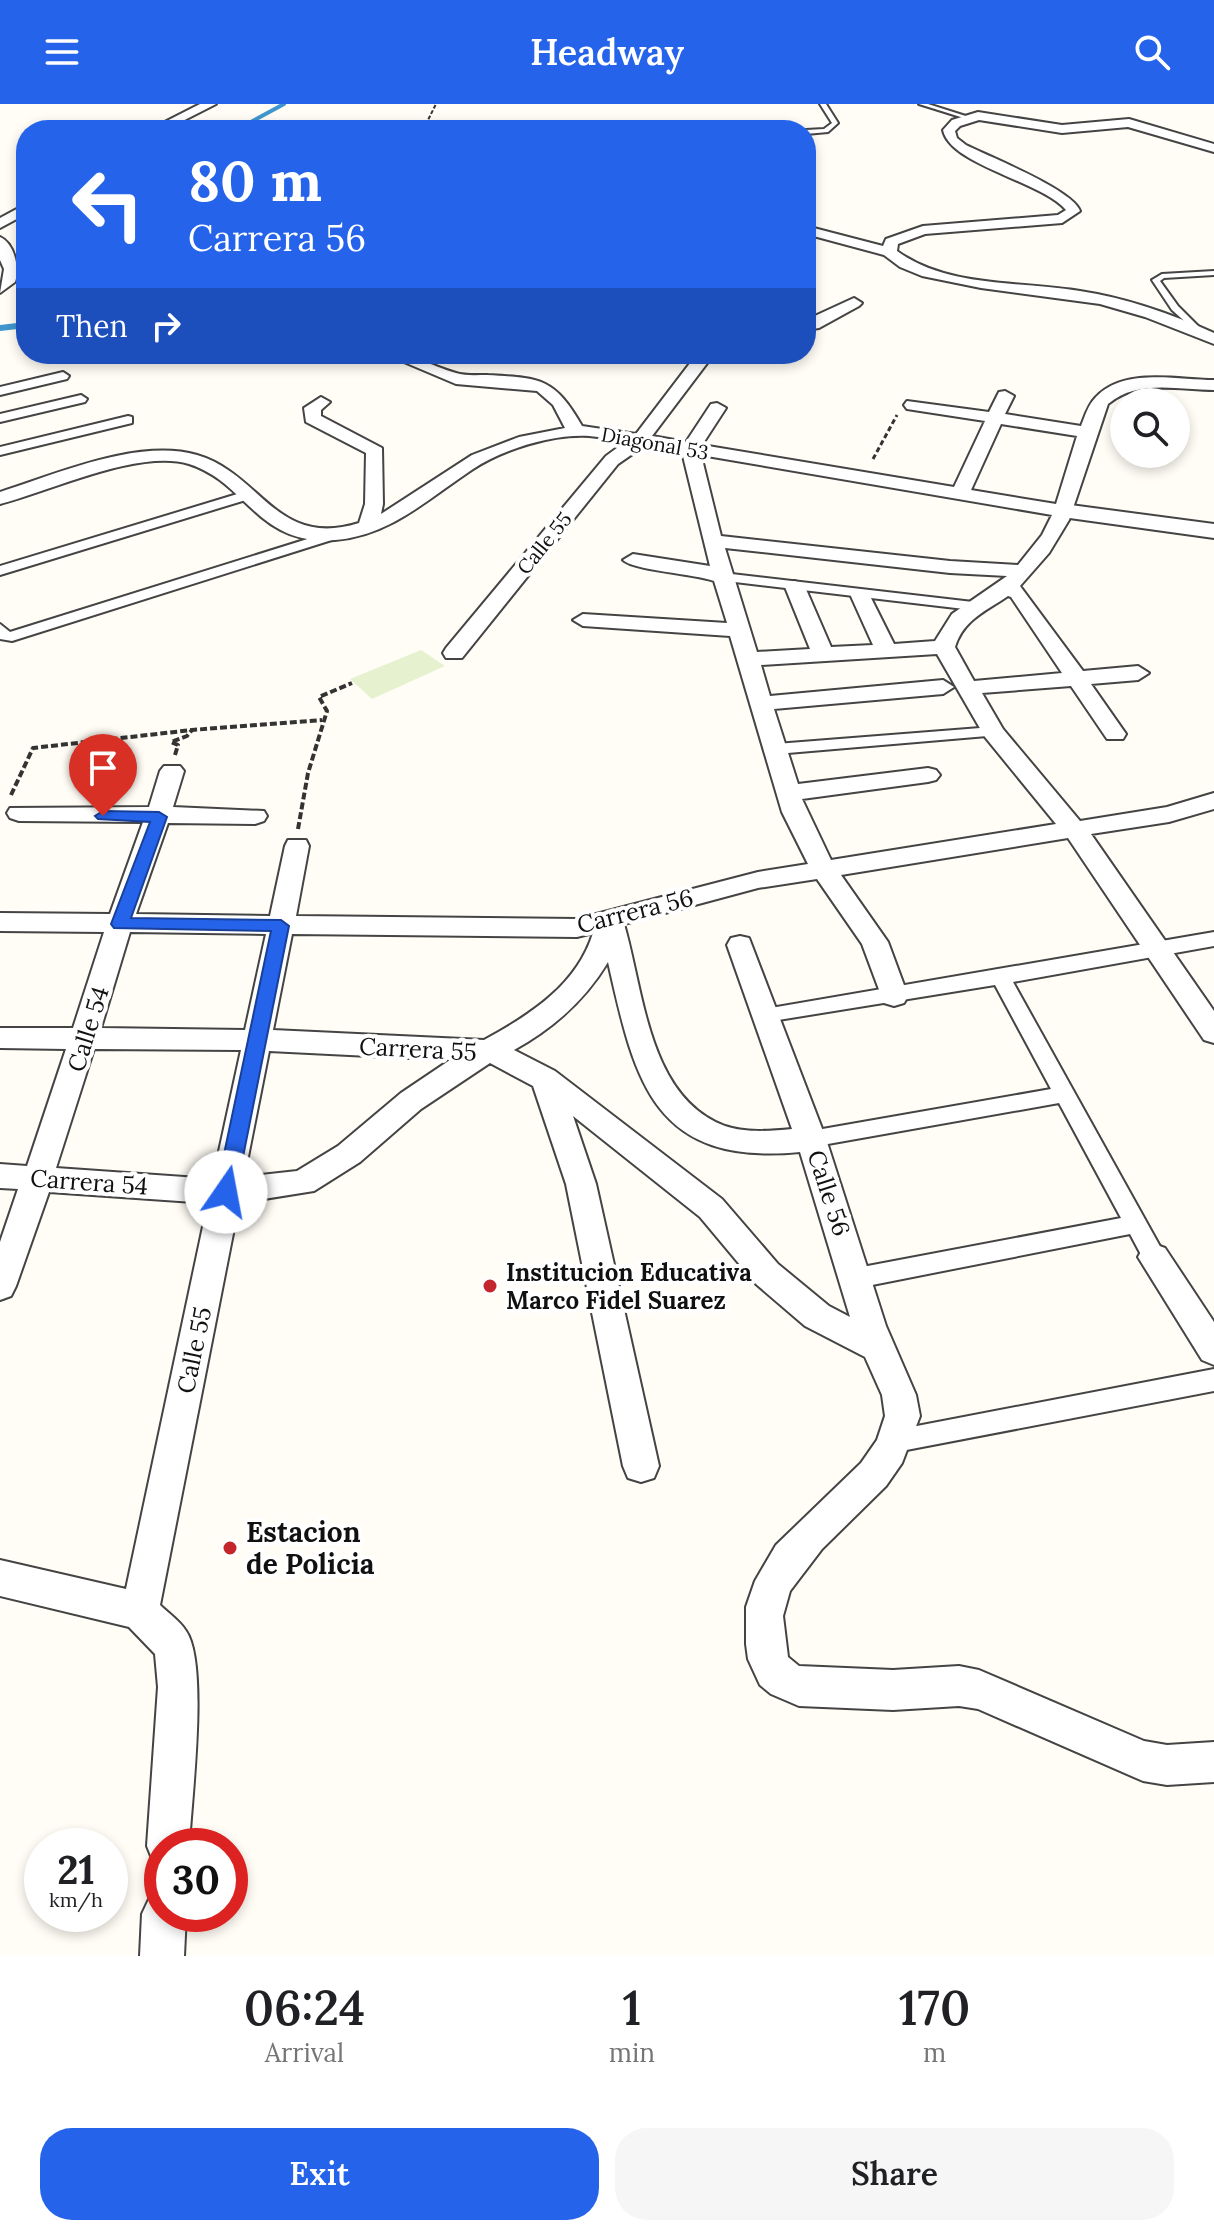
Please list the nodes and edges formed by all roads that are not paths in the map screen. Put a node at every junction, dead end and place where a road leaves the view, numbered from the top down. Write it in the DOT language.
graph roads {
  1 [pos="210,104"];
  2 [pos="823,104"];
  3 [pos="922,104"];
  4 [pos="969,118"];
  5 [pos="176,120"];
  6 [pos="816,132"];
  7 [pos="1214,148"];
  8 [pos="816,233"];
  9 [pos="823,235"];
  10 [pos="816,240"];
  11 [pos="0,241"];
  12 [pos="889,252"];
  13 [pos="1214,273"];
  14 [pos="0,288"];
  15 [pos="854,303"];
  16 [pos="816,323"];
  17 [pos="1207,336"];
  18 [pos="420,364"];
  19 [pos="452,364"];
  20 [pos="698,364"];
  21 [pos="446,374"];
  22 [pos="63,376"];
  23 [pos="1214,385"];
  24 [pos="0,391"];
  25 [pos="1005,396"];
  26 [pos="81,399"];
  27 [pos="321,402"];
  28 [pos="913,405"];
  29 [pos="717,408"];
  30 [pos="996,417"];
  31 [pos="0,418"];
  32 [pos="128,420"];
  33 [pos="576,431"];
  34 [pos="1087,432"];
  35 [pos="639,441"];
  36 [pos="690,449"];
  37 [pos="0,451"];
  38 [pos="960,494"];
  39 [pos="244,496"];
  40 [pos="0,498"];
  41 [pos="1063,511"];
  42 [pos="367,528"];
  43 [pos="1214,531"];
  44 [pos="333,535"];
  45 [pos="712,541"];
  46 [pos="633,560"];
  47 [pos="0,571"];
  48 [pos="723,577"];
  49 [pos="1014,578"];
  50 [pos="795,587"];
  51 [pos="860,594"];
  52 [pos="973,606"];
  53 [pos="583,620"];
  54 [pos="0,629"];
  55 [pos="739,630"];
  56 [pos="944,647"];
  57 [pos="886,650"];
  58 [pos="454,653"];
  59 [pos="823,654"];
  60 [pos="747,659"];
  61 [pos="1138,673"];
  62 [pos="1076,678"];
  63 [pos="955,688"];
  64 [pos="761,704"];
  65 [pos="993,732"];
  66 [pos="1115,734"];
  67 [pos="776,749"];
  68 [pos="172,771"];
  69 [pos="928,775"];
  70 [pos="788,793"];
  71 [pos="1214,801"];
  72 [pos="13,809"];
  73 [pos="255,816"];
  74 [pos="159,817"];
  75 [pos="1072,830"];
  76 [pos="297,846"];
  77 [pos="823,869"];
  78 [pos="610,920"];
  79 [pos="0,922"];
  80 [pos="120,924"];
  81 [pos="281,926"];
  82 [pos="1214,939"];
  83 [pos="740,945"];
  84 [pos="1158,951"];
  85 [pos="1001,978"];
  86 [pos="894,996"];
  87 [pos="766,1015"];
  88 [pos="1214,1033"];
  89 [pos="0,1038"];
  90 [pos="86,1039"];
  91 [pos="257,1040"];
  92 [pos="485,1051"];
  93 [pos="545,1079"];
  94 [pos="1066,1094"];
  95 [pos="811,1139"];
  96 [pos="0,1176"];
  97 [pos="39,1178"];
  98 [pos="226,1192"];
  99 [pos="1136,1224"];
  100 [pos="1154,1257"];
  101 [pos="857,1278"];
  102 [pos="0,1286"];
  103 [pos="877,1347"];
  104 [pos="1214,1350"];
  105 [pos="1214,1380"];
  106 [pos="896,1441"];
  107 [pos="641,1466"];
  108 [pos="0,1578"];
  109 [pos="140,1611"];
  110 [pos="1214,1762"];
  111 [pos="169,1828"];
  112 [pos="163,1932"];
  113 [pos="162,1956"];
  1 -- 5 [label="street"];
  2 -- 6 [label="lane"];
  3 -- 4 [label="lane"];
  4 -- 7 [label="street"];
  4 -- 12 [label="street"];
  8 -- 9 [label="street"];
  9 -- 10 [label="street"];
  9 -- 12 [label="street"];
  11 -- 14 [label="street"];
  12 -- 17 [label="street"];
  13 -- 17 [label="lane"];
  15 -- 16 [label="street"];
  18 -- 21 [label="street"];
  19 -- 21 [label="street"];
  20 -- 35 [label="street, Calle 55"];
  21 -- 33 [label="street"];
  22 -- 24 [label="street"];
  23 -- 34 [label="street"];
  25 -- 30 [label="street"];
  26 -- 31 [label="street"];
  27 -- 42 [label="street"];
  28 -- 30 [label="street"];
  29 -- 36 [label="street"];
  30 -- 34 [label="street"];
  30 -- 38 [label="street"];
  32 -- 37 [label="street"];
  33 -- 35 [label="street, Diagonal 53"];
  33 -- 42 [label="street, Diagonal 53"];
  34 -- 41 [label="street"];
  35 -- 36 [label="street, Diagonal 53"];
  35 -- 58 [label="street, Calle 55"];
  36 -- 38 [label="street, Diagonal 53"];
  36 -- 45 [label="street"];
  38 -- 41 [label="street, Diagonal 53"];
  39 -- 40 [label="street, Diagonal 53"];
  39 -- 44 [label="street, Diagonal 53"];
  39 -- 47 [label="street"];
  41 -- 43 [label="street, Diagonal 53"];
  41 -- 49 [label="street"];
  42 -- 44 [label="street, Diagonal 53"];
  44 -- 54 [label="street"];
  45 -- 48 [label="street"];
  45 -- 49 [label="street"];
  46 -- 48 [label="street"];
  48 -- 50 [label="street"];
  48 -- 55 [label="street"];
  49 -- 52 [label="street"];
  49 -- 62 [label="street"];
  50 -- 51 [label="street"];
  50 -- 59 [label="street"];
  51 -- 52 [label="street"];
  51 -- 57 [label="street"];
  52 -- 56 [label="street"];
  53 -- 55 [label="street"];
  55 -- 60 [label="street"];
  56 -- 57 [label="street"];
  56 -- 63 [label="street"];
  57 -- 59 [label="street"];
  59 -- 60 [label="street"];
  60 -- 64 [label="street"];
  61 -- 62 [label="street"];
  62 -- 63 [label="street"];
  62 -- 66 [label="street"];
  63 -- 64 [label="street"];
  63 -- 65 [label="street"];
  64 -- 67 [label="street"];
  65 -- 67 [label="street"];
  65 -- 75 [label="street"];
  67 -- 70 [label="street"];
  68 -- 74 [label="street, Calle 54"];
  69 -- 70 [label="street"];
  70 -- 77 [label="street"];
  71 -- 75 [label="street, Carrera 56"];
  72 -- 74 [label="street"];
  73 -- 74 [label="street"];
  74 -- 80 [label="street, Calle 54"];
  75 -- 77 [label="street, Carrera 56"];
  75 -- 84 [label="street"];
  76 -- 81 [label="street, Calle 55"];
  77 -- 78 [label="street, Carrera 56"];
  77 -- 86 [label="street"];
  78 -- 81 [label="street, Carrera 56"];
  78 -- 92 [label="street, Carrera 54"];
  78 -- 95 [label="street"];
  79 -- 80 [label="street, Carrera 56"];
  80 -- 81 [label="street, Carrera 56"];
  80 -- 90 [label="street, Calle 54"];
  81 -- 91 [label="street, Calle 55"];
  82 -- 84 [label="street"];
  83 -- 87 [label="street, Calle 56"];
  84 -- 85 [label="street"];
  84 -- 88 [label="street"];
  85 -- 86 [label="street"];
  85 -- 94 [label="street"];
  86 -- 87 [label="street"];
  87 -- 95 [label="street, Calle 56"];
  89 -- 90 [label="street, Carrera 55"];
  90 -- 91 [label="street, Carrera 55"];
  90 -- 97 [label="street, Calle 54"];
  91 -- 92 [label="street, Carrera 55"];
  91 -- 98 [label="street, Calle 55"];
  92 -- 93 [label="street, Carrera 55"];
  92 -- 98 [label="street, Carrera 54"];
  93 -- 103 [label="street, Carrera 55"];
  93 -- 107 [label="street"];
  94 -- 95 [label="street"];
  94 -- 99 [label="street"];
  95 -- 101 [label="street, Calle 56"];
  96 -- 97 [label="street, Carrera 54"];
  97 -- 98 [label="street, Carrera 54"];
  97 -- 102 [label="street, Calle 54"];
  98 -- 109 [label="street, Calle 55"];
  99 -- 100 [label="street"];
  99 -- 101 [label="street"];
  100 -- 104 [label="street"];
  101 -- 103 [label="street, Calle 56"];
  103 -- 106 [label="street, Calle 56"];
  105 -- 106 [label="street"];
  106 -- 110 [label="street"];
  108 -- 109 [label="street"];
  109 -- 111 [label="street"];
  112 -- 113 [label="street"];
}
